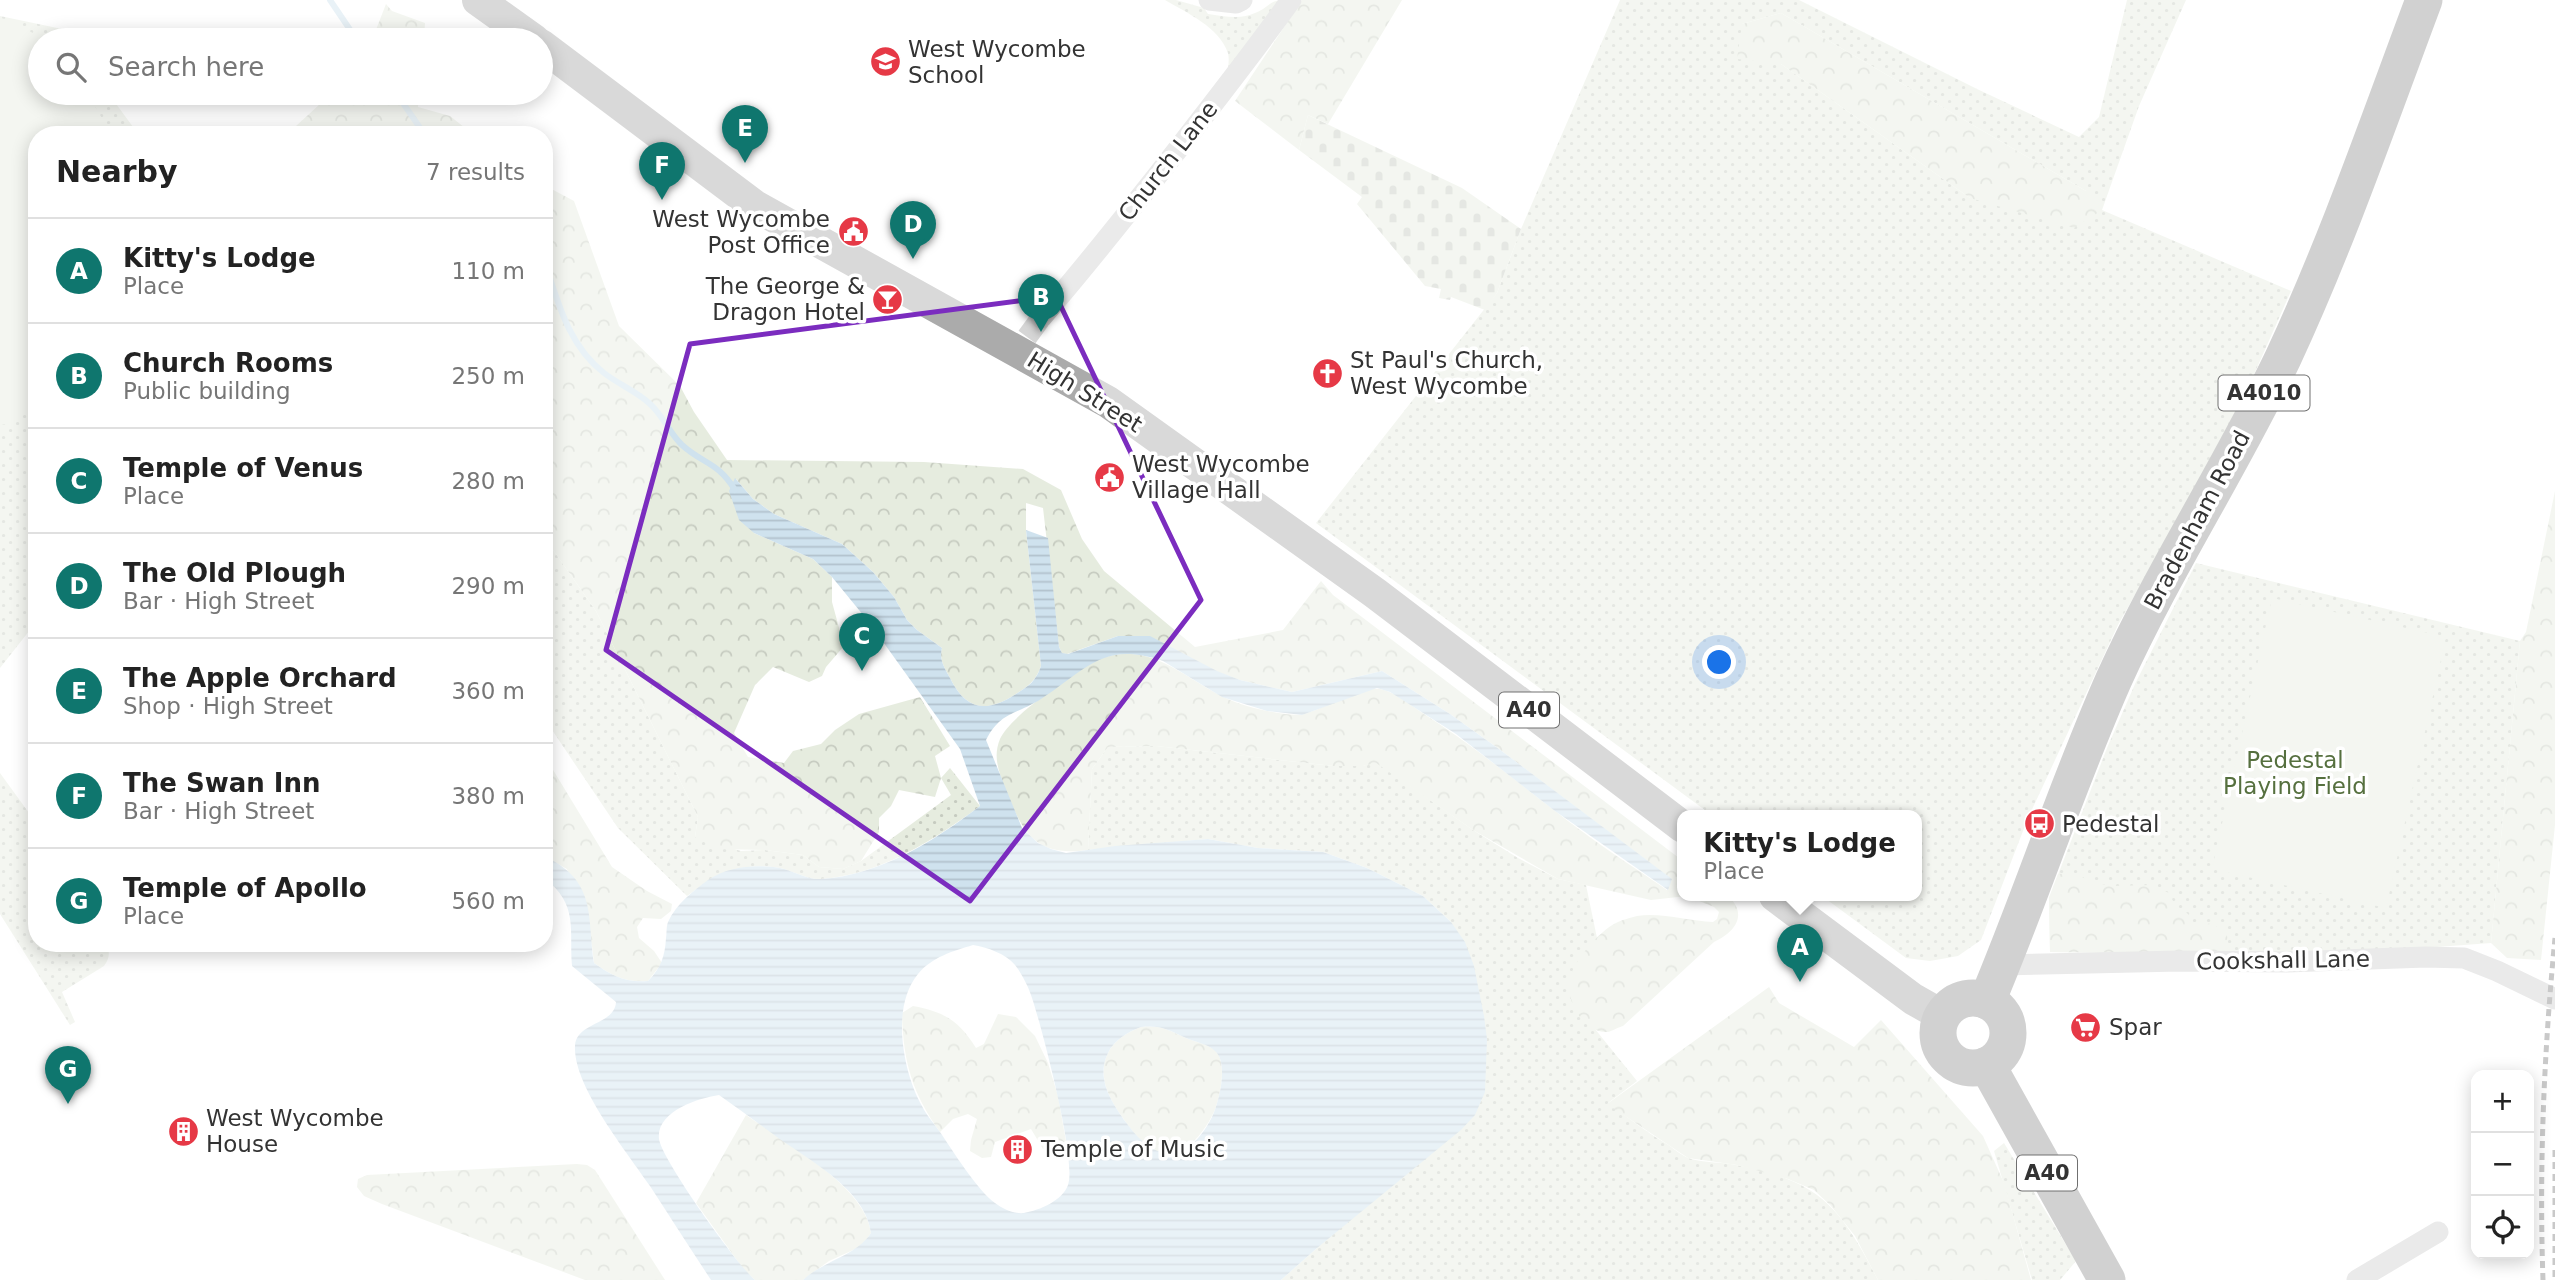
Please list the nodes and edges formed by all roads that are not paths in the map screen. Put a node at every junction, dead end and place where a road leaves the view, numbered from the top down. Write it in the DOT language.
graph roads {
  1 [pos="478,0"];
  2 [pos="1209,0"];
  3 [pos="1242,0"];
  4 [pos="1290,0"];
  5 [pos="2424,0"];
  6 [pos="517,28"];
  7 [pos="553,54"];
  8 [pos="1041,318"];
  9 [pos="1677,822"];
  10 [pos="1781,901"];
  11 [pos="2002,965"];
  12 [pos="2555,999"];
  13 [pos="1987,1001"];
  14 [pos="1942,1016"];
  15 [pos="1987,1065"];
  16 [pos="2438,1232"];
  17 [pos="2107,1280"];
  18 [pos="2357,1280"];
  1 -- 6 [label="main road"];
  2 -- 3 [label="street"];
  4 -- 8 [label="street, Church Lane"];
  5 -- 11 [label="highway, Bradenham Road / A4010"];
  7 -- 9 [label="main road, High Street / A40"];
  10 -- 14 [label="main road"];
  11 -- 12 [label="street, Cookshall Lane"];
  11 -- 13 [label="highway, Bradenham Road / A4010"];
  13 -- 14 [label="highway"];
  13 -- 15 [label="highway"];
  14 -- 15 [label="highway"];
  15 -- 17 [label="highway, A40"];
  16 -- 18 [label="street"];
}
